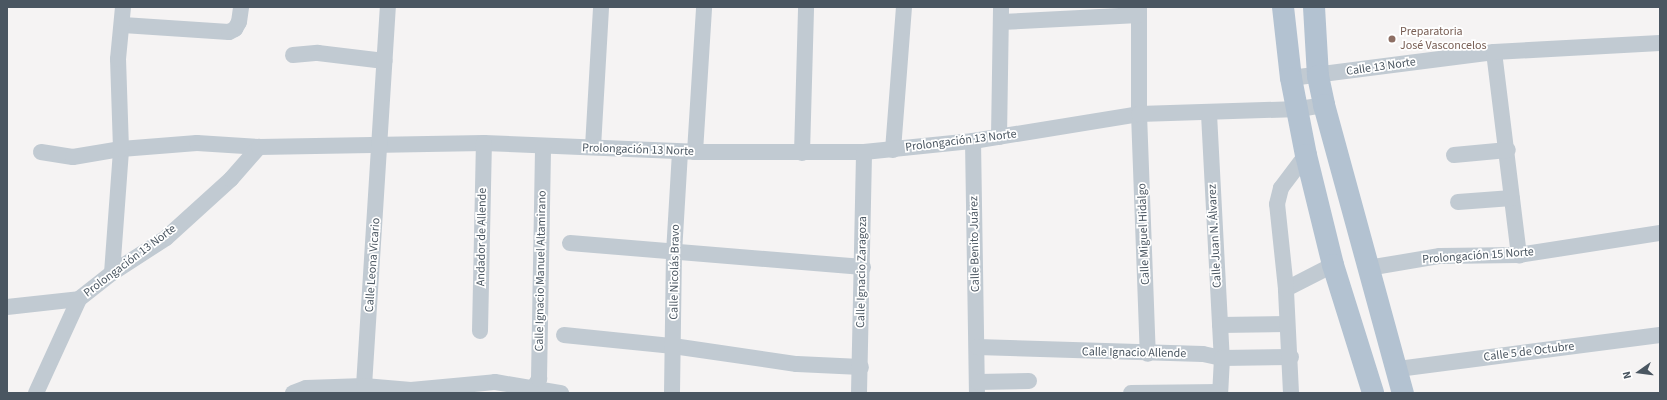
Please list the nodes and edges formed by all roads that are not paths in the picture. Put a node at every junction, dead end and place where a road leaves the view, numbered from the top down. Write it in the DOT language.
graph roads {
  1 [pos="123,7"];
  2 [pos="241,7"];
  3 [pos="388,7"];
  4 [pos="601,7"];
  5 [pos="704,7"];
  6 [pos="806,7"];
  7 [pos="904,7"];
  8 [pos="1283,7"];
  9 [pos="1314,7"];
  10 [pos="1139,11"];
  11 [pos="1001,15"];
  12 [pos="123,25"];
  13 [pos="1660,43"];
  14 [pos="1494,52"];
  15 [pos="293,56"];
  16 [pos="385,60"];
  17 [pos="1318,76"];
  18 [pos="1291,78"];
  19 [pos="1324,105"];
  20 [pos="1299,109"];
  21 [pos="1139,114"];
  22 [pos="1209,114"];
  23 [pos="999,137"];
  24 [pos="973,141"];
  25 [pos="484,143"];
  26 [pos="381,144"];
  27 [pos="259,147"];
  28 [pos="543,147"];
  29 [pos="593,147"];
  30 [pos="121,149"];
  31 [pos="893,150"];
  32 [pos="1508,150"];
  33 [pos="41,152"];
  34 [pos="687,152"];
  35 [pos="864,152"];
  36 [pos="802,153"];
  37 [pos="1306,155"];
  38 [pos="1454,155"];
  39 [pos="1512,198"];
  40 [pos="1458,202"];
  41 [pos="1660,233"];
  42 [pos="570,243"];
  43 [pos="674,253"];
  44 [pos="1519,255"];
  45 [pos="1333,265"];
  46 [pos="863,267"];
  47 [pos="1368,268"];
  48 [pos="112,272"];
  49 [pos="1286,289"];
  50 [pos="79,299"];
  51 [pos="7,307"];
  52 [pos="1287,324"];
  53 [pos="1220,325"];
  54 [pos="480,331"];
  55 [pos="564,335"];
  56 [pos="1660,335"];
  57 [pos="673,346"];
  58 [pos="977,347"];
  59 [pos="1148,354"];
  60 [pos="1291,357"];
  61 [pos="1222,358"];
  62 [pos="861,367"];
  63 [pos="1398,369"];
  64 [pos="1029,381"];
  65 [pos="364,386"];
  66 [pos="978,388"];
  67 [pos="532,391"];
  68 [pos="411,392"];
  69 [pos="36,393"];
  70 [pos="293,393"];
  71 [pos="561,393"];
  72 [pos="672,393"];
  73 [pos="859,393"];
  74 [pos="1131,393"];
  75 [pos="1220,393"];
  76 [pos="1291,393"];
  77 [pos="1373,393"];
  78 [pos="1403,393"];
  1 -- 12 [label="street"];
  2 -- 12 [label="street"];
  3 -- 16 [label="street, Calle Leona Vicario"];
  4 -- 29 [label="street"];
  5 -- 34 [label="street, Calle Nicolás Bravo"];
  6 -- 36 [label="street"];
  7 -- 31 [label="street"];
  8 -- 18 [label="main road"];
  9 -- 17 [label="main road"];
  10 -- 11 [label="street"];
  10 -- 21 [label="street, Calle Miguel Hidalgo"];
  11 -- 23 [label="street"];
  12 -- 30 [label="street"];
  13 -- 14 [label="street, Calle 13 Norte"];
  14 -- 17 [label="street, Calle 13 Norte"];
  14 -- 32 [label="street"];
  15 -- 16 [label="street"];
  16 -- 26 [label="street, Calle Leona Vicario"];
  17 -- 18 [label="street, Calle 13 Norte"];
  17 -- 19 [label="main road"];
  18 -- 20 [label="main road"];
  19 -- 20 [label="street, Prolongación 13 Norte"];
  19 -- 47 [label="main road"];
  20 -- 22 [label="street, Prolongación 13 Norte"];
  20 -- 37 [label="main road"];
  21 -- 22 [label="street, Prolongación 13 Norte"];
  21 -- 23 [label="street, Prolongación 13 Norte"];
  21 -- 59 [label="street, Calle Miguel Hidalgo"];
  22 -- 53 [label="street, Calle Juan N. Álvarez"];
  23 -- 24 [label="street, Prolongación 13 Norte"];
  24 -- 31 [label="street, Prolongación 13 Norte"];
  24 -- 58 [label="street, Calle Benito Juárez"];
  25 -- 26 [label="street, Prolongación 13 Norte"];
  25 -- 28 [label="street, Prolongación 13 Norte"];
  25 -- 54 [label="street, Andador de Allende"];
  26 -- 27 [label="street, Prolongación 13 Norte"];
  26 -- 65 [label="street, Calle Leona Vicario"];
  27 -- 30 [label="street"];
  27 -- 48 [label="street, Prolongación 13 Norte"];
  28 -- 29 [label="street, Prolongación 13 Norte"];
  28 -- 67 [label="street, Calle Ignacio Manuel Altamirano"];
  29 -- 34 [label="street, Prolongación 13 Norte"];
  30 -- 33 [label="street"];
  30 -- 48 [label="street"];
  31 -- 35 [label="street, Prolongación 13 Norte"];
  32 -- 38 [label="street"];
  32 -- 39 [label="street"];
  34 -- 36 [label="street, Prolongación 13 Norte"];
  34 -- 43 [label="street, Calle Nicolás Bravo"];
  35 -- 36 [label="street, Prolongación 13 Norte"];
  35 -- 46 [label="street, Calle Ignacio Zaragoza"];
  37 -- 45 [label="main road"];
  37 -- 49 [label="street"];
  39 -- 40 [label="street"];
  39 -- 44 [label="street"];
  41 -- 44 [label="street, Prolongación 15 Norte"];
  42 -- 43 [label="street"];
  43 -- 46 [label="street"];
  43 -- 57 [label="street, Calle Nicolás Bravo"];
  44 -- 47 [label="street, Prolongación 15 Norte"];
  45 -- 49 [label="street"];
  45 -- 77 [label="main road"];
  46 -- 62 [label="street, Calle Ignacio Zaragoza"];
  47 -- 63 [label="main road"];
  48 -- 50 [label="street, Prolongación 13 Norte"];
  49 -- 52 [label="street"];
  50 -- 51 [label="street, Prolongación 13 Norte"];
  50 -- 69 [label="street"];
  52 -- 53 [label="street"];
  52 -- 60 [label="street"];
  53 -- 61 [label="street, Calle Juan N. Álvarez"];
  55 -- 57 [label="street"];
  56 -- 63 [label="street, Calle 5 de Octubre"];
  57 -- 62 [label="street"];
  57 -- 72 [label="street, Calle Nicolás Bravo"];
  58 -- 59 [label="street, Calle Ignacio Allende"];
  58 -- 66 [label="street, Calle Benito Juárez"];
  59 -- 61 [label="street, Calle Ignacio Allende"];
  60 -- 61 [label="street, Calle Ignacio Allende"];
  60 -- 76 [label="street"];
  61 -- 75 [label="street, Calle Juan N. Álvarez"];
  62 -- 73 [label="street, Calle Ignacio Zaragoza"];
  63 -- 78 [label="main road"];
  64 -- 66 [label="street"];
  65 -- 68 [label="street"];
  65 -- 70 [label="street"];
  67 -- 68 [label="street"];
  67 -- 71 [label="street"];
  74 -- 75 [label="street"];
}
